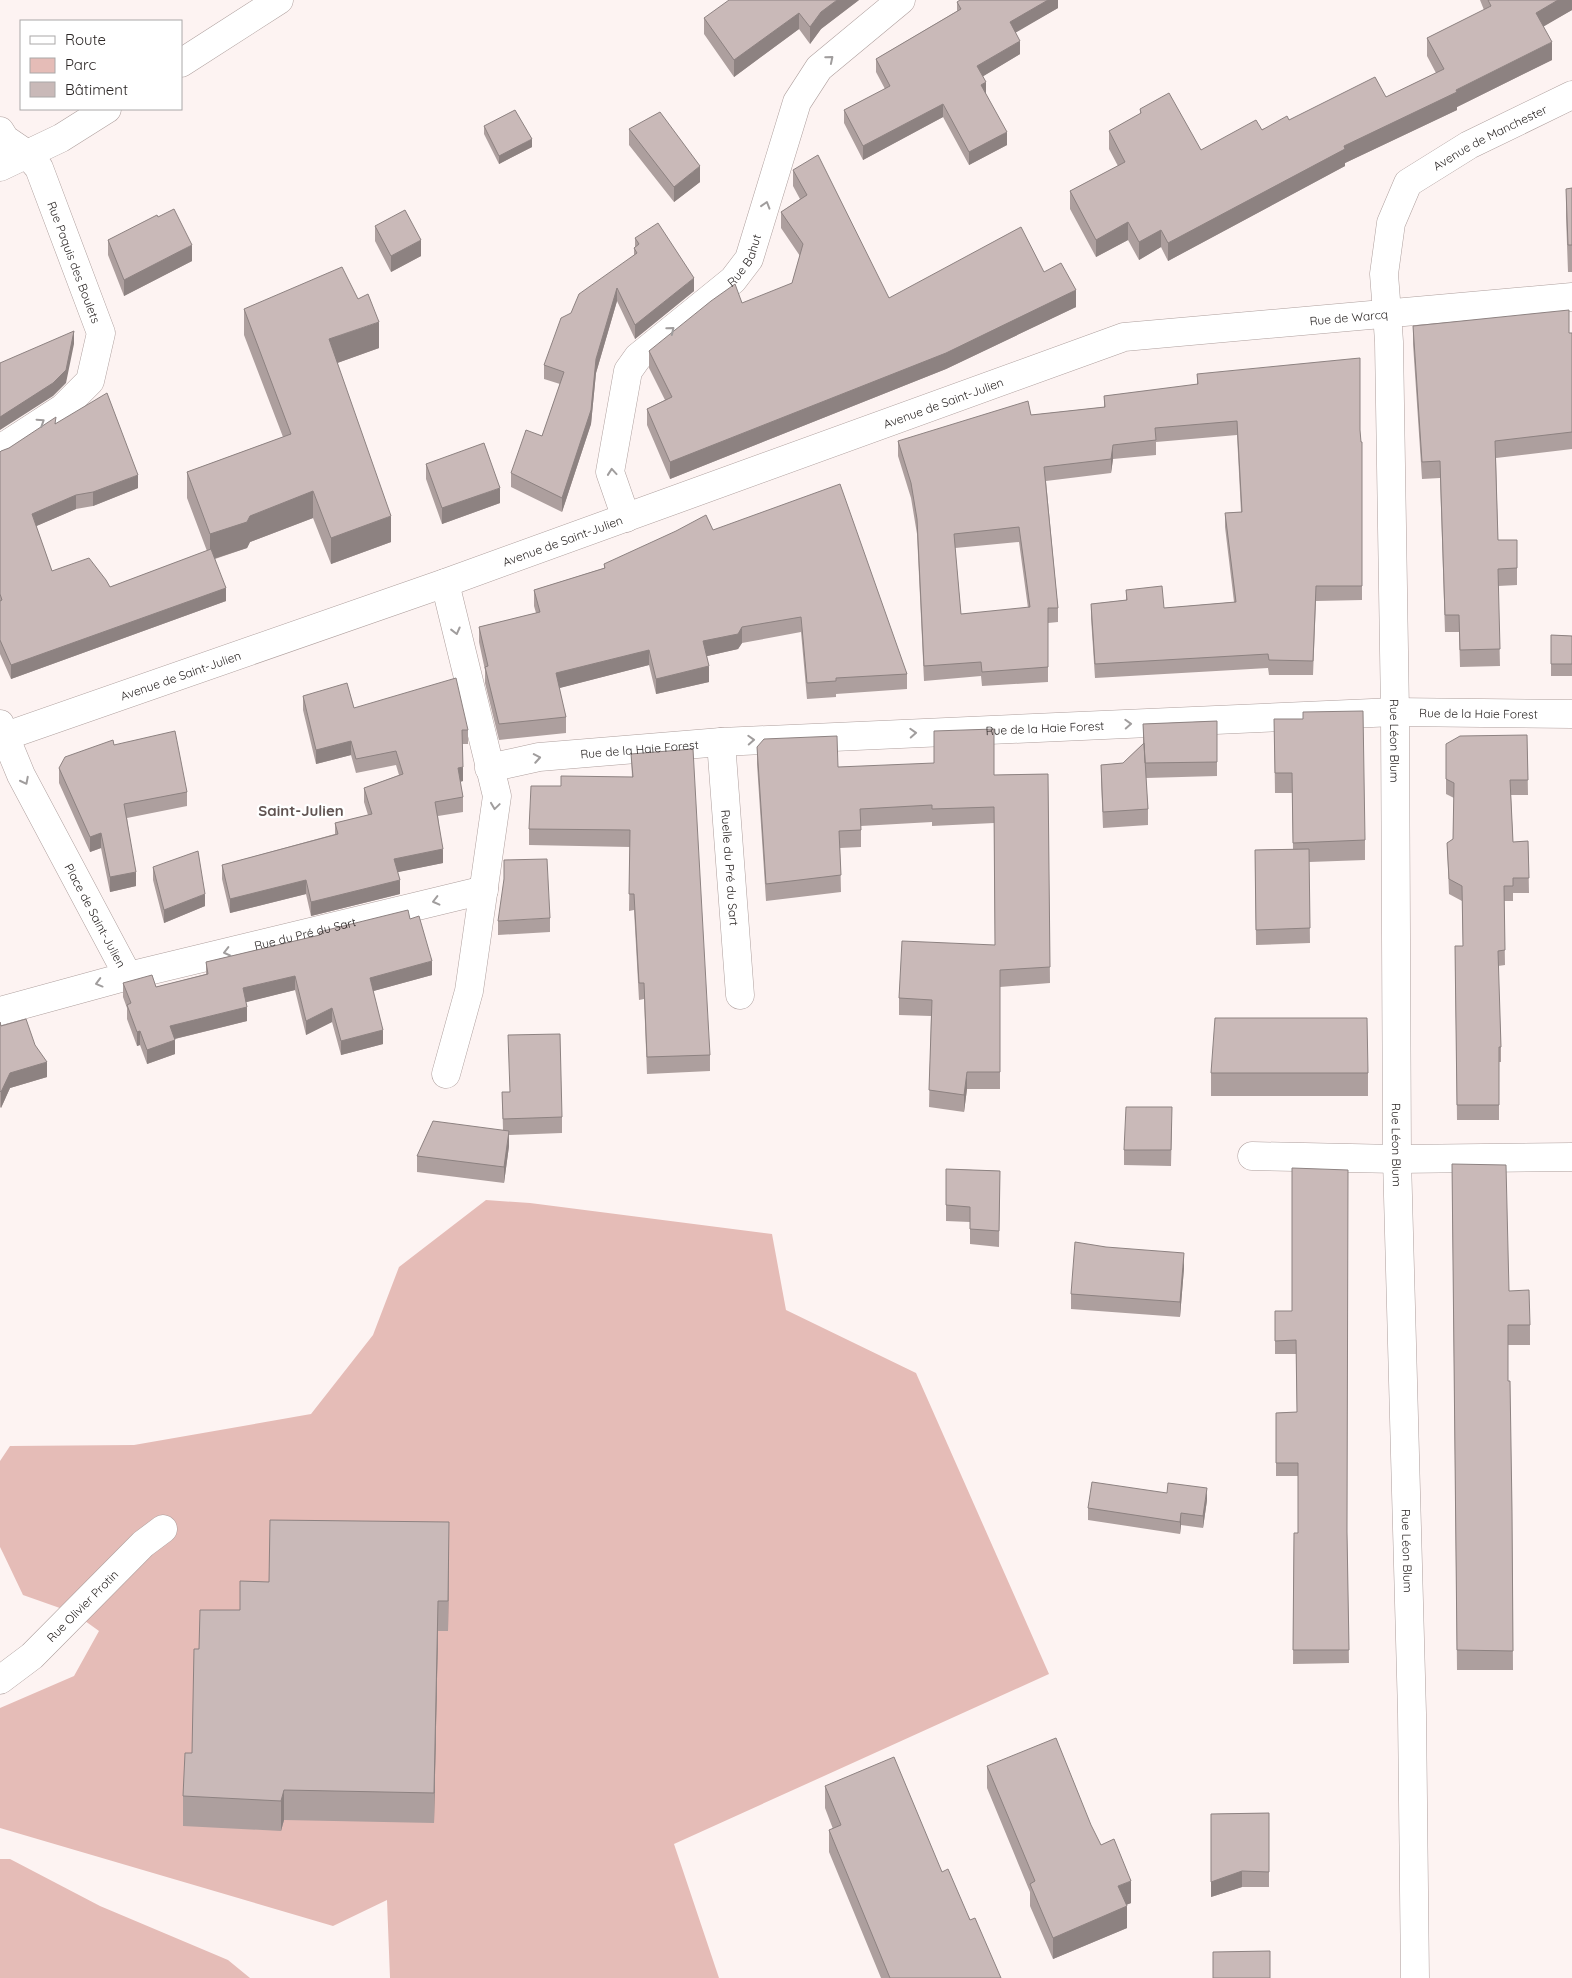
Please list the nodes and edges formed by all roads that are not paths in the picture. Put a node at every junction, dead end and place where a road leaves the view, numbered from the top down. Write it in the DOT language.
graph roads {
  1 [pos="279,0"];
  2 [pos="901,0"];
  3 [pos="182,62"];
  4 [pos="1572,95"];
  5 [pos="105,110"];
  6 [pos="0,131"];
  7 [pos="27,154"];
  8 [pos="0,167"];
  9 [pos="1408,183"];
  10 [pos="1572,297"];
  11 [pos="1387,312"];
  12 [pos="1124,337"];
  13 [pos="0,449"];
  14 [pos="626,518"];
  15 [pos="445,583"];
  16 [pos="1395,712"];
  17 [pos="1572,714"];
  18 [pos="2,733"];
  19 [pos="721,742"];
  20 [pos="489,768"];
  21 [pos="484,890"];
  22 [pos="128,976"];
  23 [pos="740,995"];
  24 [pos="0,1011"];
  25 [pos="446,1074"];
  26 [pos="1252,1156"];
  27 [pos="1572,1157"];
  28 [pos="1397,1159"];
  29 [pos="163,1529"];
  30 [pos="0,1680"];
  31 [pos="1415,1978"];
  1 -- 3 [label="street"];
  14 -- 2 [label="street, Rue Bahut, one-way"];
  4 -- 9 [label="street, Avenue de Manchester"];
  5 -- 7 [label="street"];
  6 -- 7 [label="street, Rue Paquis des Boulets"];
  7 -- 8 [label="street"];
  13 -- 7 [label="street, Rue Paquis des Boulets, one-way"];
  9 -- 11 [label="street, Rue Léon Blum"];
  10 -- 11 [label="street, Rue de Warcq"];
  11 -- 12 [label="street, Rue de Warcq"];
  11 -- 16 [label="street, Rue Léon Blum"];
  12 -- 14 [label="street, Avenue de Saint-Julien"];
  14 -- 15 [label="street, Avenue de Saint-Julien"];
  15 -- 18 [label="street, Avenue de Saint-Julien"];
  15 -- 20 [label="street, one-way"];
  16 -- 17 [label="street, Rue de la Haie Forest"];
  19 -- 16 [label="street, Rue de la Haie Forest, one-way"];
  16 -- 28 [label="street, Rue Léon Blum"];
  18 -- 22 [label="street, Place de Saint-Julien, one-way"];
  20 -- 19 [label="street, Rue de la Haie Forest, one-way"];
  19 -- 23 [label="street, Ruelle du Pré du Sart"];
  20 -- 21 [label="street, one-way"];
  21 -- 22 [label="street, Rue du Pré du Sart, one-way"];
  21 -- 25 [label="street"];
  22 -- 24 [label="street, Place de Saint-Julien, one-way"];
  26 -- 28 [label="street"];
  27 -- 28 [label="street"];
  28 -- 31 [label="street, Rue Léon Blum"];
  29 -- 30 [label="street, Rue Olivier Protin"];
}
